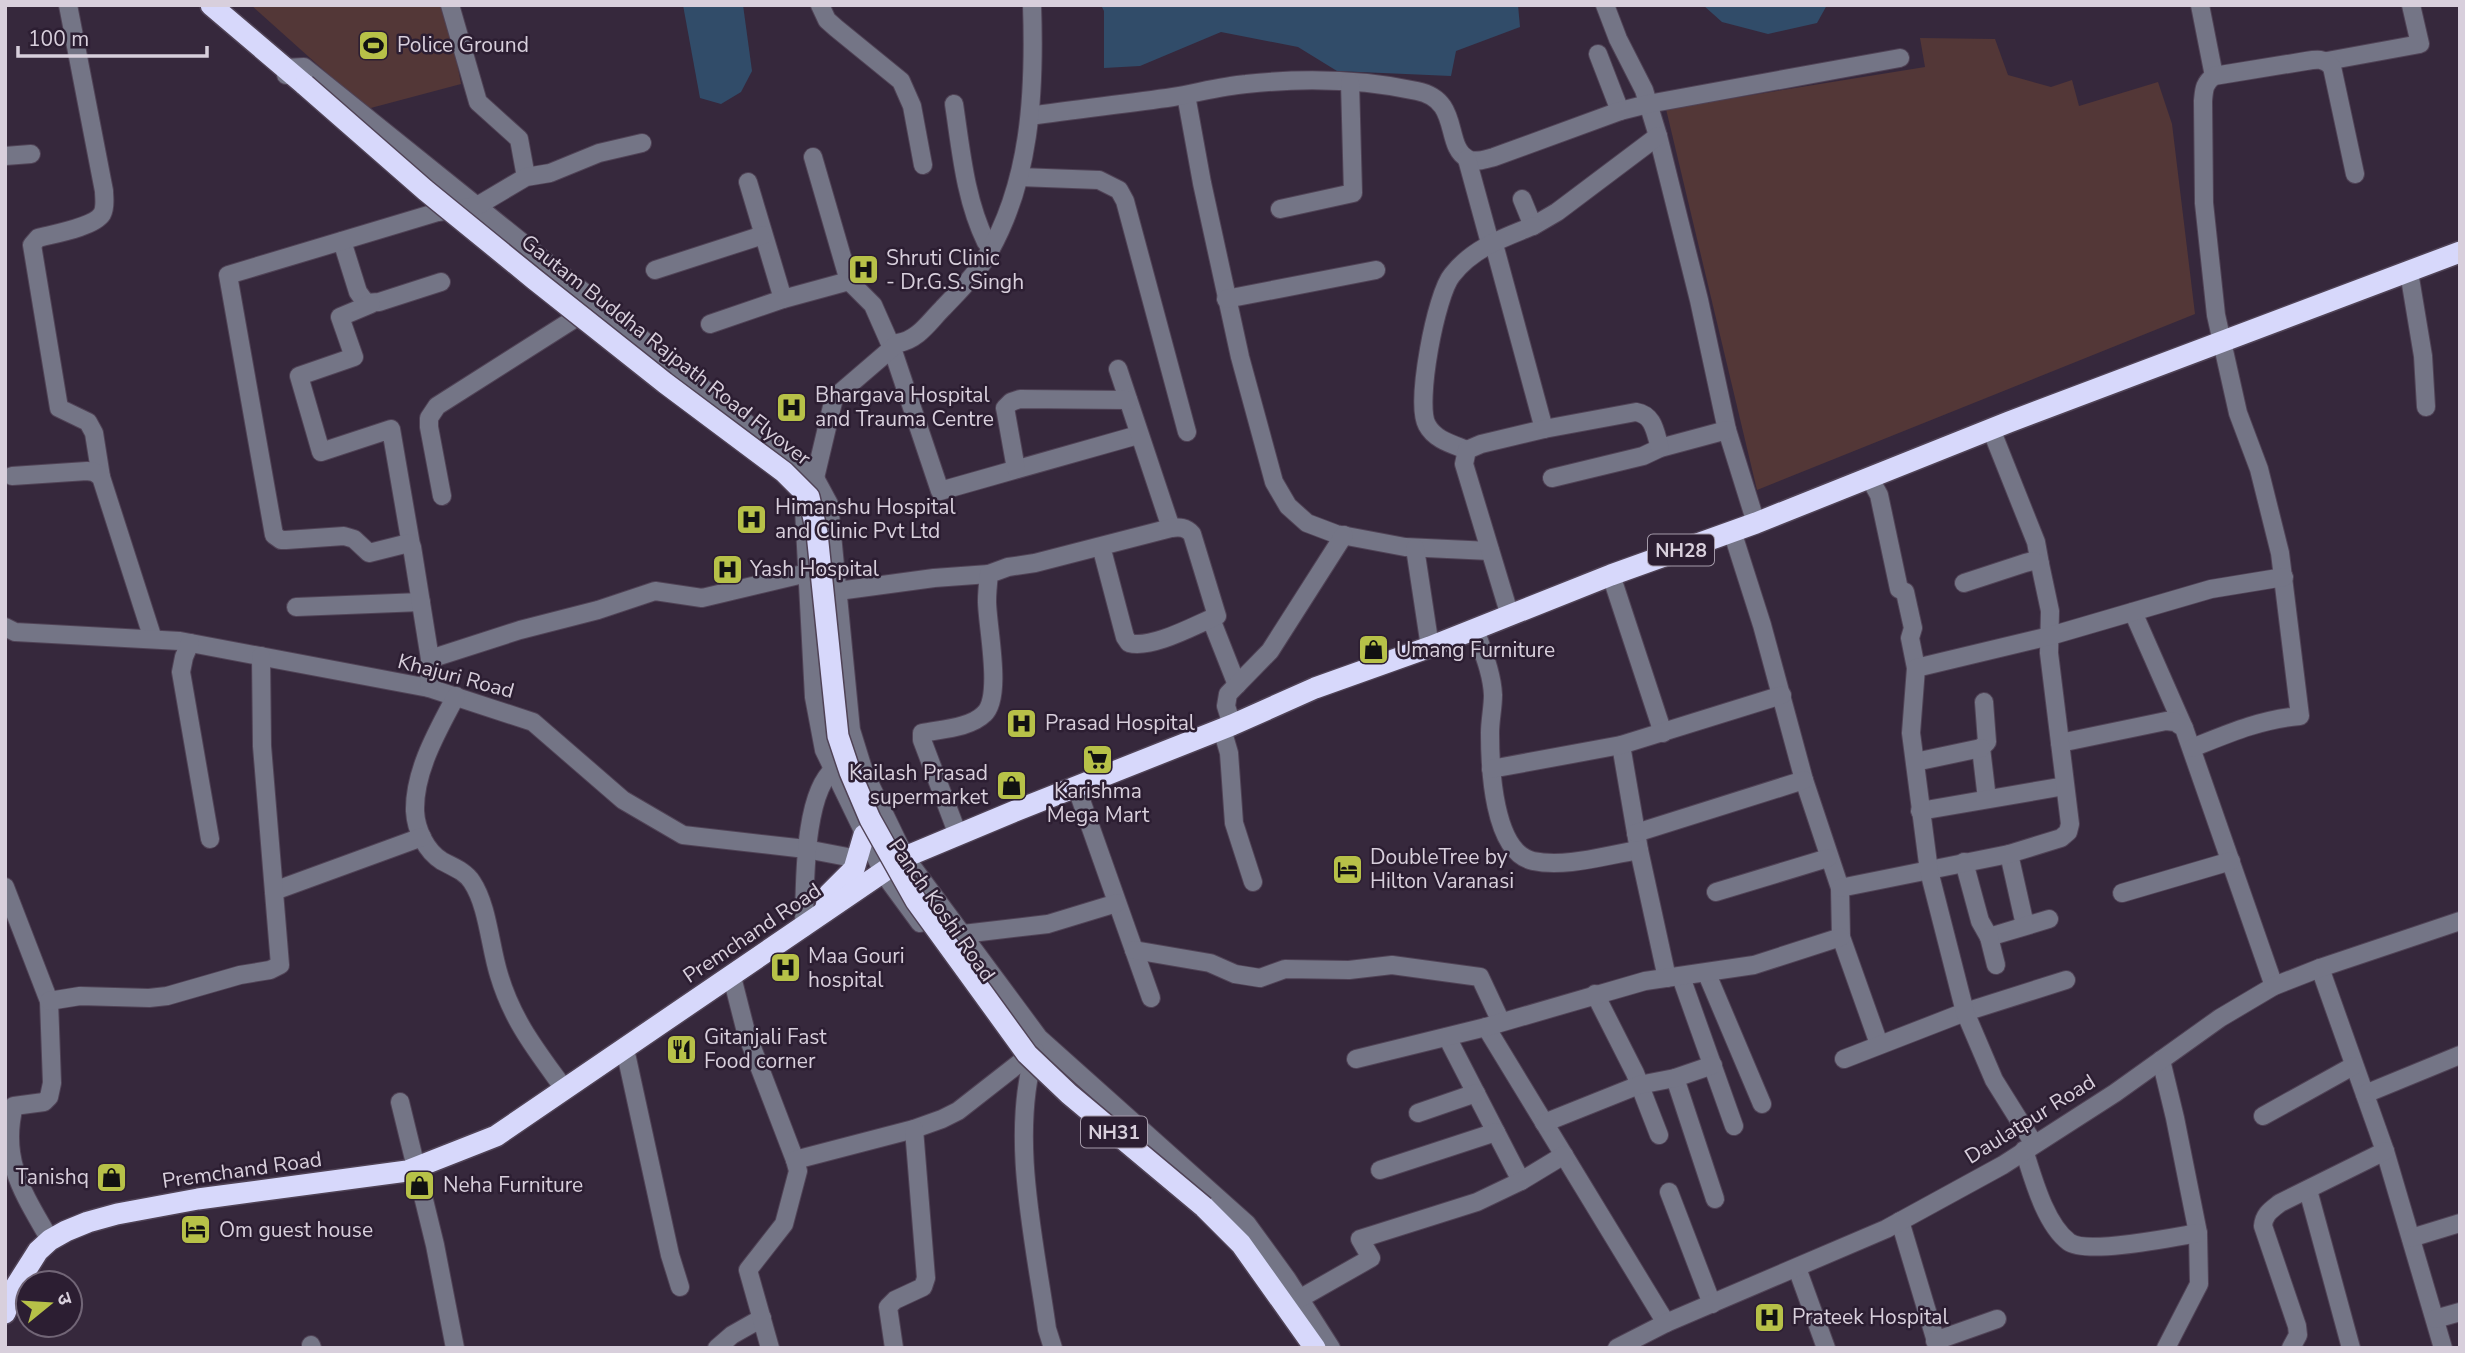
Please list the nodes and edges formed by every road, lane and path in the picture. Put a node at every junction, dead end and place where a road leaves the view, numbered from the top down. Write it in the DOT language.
graph roads {
  1 [pos="68,5"];
  2 [pos="211,5"];
  3 [pos="450,5"];
  4 [pos="820,5"];
  5 [pos="1020,5"];
  6 [pos="1032,5"];
  7 [pos="1605,5"];
  8 [pos="2200,5"];
  9 [pos="2411,5"];
  10 [pos="1598,54"];
  11 [pos="1900,58"];
  12 [pos="2327,61"];
  13 [pos="285,68"];
  14 [pos="2214,76"];
  15 [pos="1350,82"];
  16 [pos="1186,94"];
  17 [pos="954,104"];
  18 [pos="1648,104"];
  19 [pos="1620,111"];
  20 [pos="1030,116"];
  21 [pos="1658,136"];
  22 [pos="642,143"];
  23 [pos="31,153"];
  24 [pos="5,156"];
  25 [pos="813,157"];
  26 [pos="1467,159"];
  27 [pos="923,164"];
  28 [pos="2355,174"];
  29 [pos="526,177"];
  30 [pos="1019,177"];
  31 [pos="748,182"];
  32 [pos="1522,199"];
  33 [pos="477,206"];
  34 [pos="1280,209"];
  35 [pos="438,212"];
  36 [pos="1533,226"];
  37 [pos="763,234"];
  38 [pos="342,241"];
  39 [pos="986,242"];
  40 [pos="1490,243"];
  41 [pos="2460,252"];
  42 [pos="655,270"];
  43 [pos="1376,270"];
  44 [pos="2409,272"];
  45 [pos="849,281"];
  46 [pos="441,282"];
  47 [pos="783,299"];
  48 [pos="1226,299"];
  49 [pos="371,304"];
  50 [pos="574,319"];
  51 [pos="710,324"];
  52 [pos="2223,341"];
  53 [pos="895,345"];
  54 [pos="1118,369"];
  55 [pos="1128,400"];
  56 [pos="2426,407"];
  57 [pos="1544,429"];
  58 [pos="1991,429"];
  59 [pos="1727,430"];
  60 [pos="1187,432"];
  61 [pos="1138,435"];
  62 [pos="1660,448"];
  63 [pos="1467,450"];
  64 [pos="1016,469"];
  65 [pos="12,477"];
  66 [pos="102,477"];
  67 [pos="1870,477"];
  68 [pos="815,478"];
  69 [pos="1552,478"];
  70 [pos="442,496"];
  71 [pos="804,509"];
  72 [pos="1756,523"];
  73 [pos="1171,528"];
  74 [pos="1732,531"];
  75 [pos="1344,535"];
  76 [pos="411,545"];
  77 [pos="1101,546"];
  78 [pos="1415,548"];
  79 [pos="1490,551"];
  80 [pos="2039,564"];
  81 [pos="807,574"];
  82 [pos="989,574"];
  83 [pos="1611,575"];
  84 [pos="2284,578"];
  85 [pos="837,582"];
  86 [pos="1964,583"];
  87 [pos="421,601"];
  88 [pos="296,607"];
  89 [pos="2133,612"];
  90 [pos="1510,616"];
  91 [pos="1211,619"];
  92 [pos="5,627"];
  93 [pos="1475,629"];
  94 [pos="2050,636"];
  95 [pos="153,639"];
  96 [pos="190,643"];
  97 [pos="1430,647"];
  98 [pos="261,656"];
  99 [pos="430,660"];
  100 [pos="1916,668"];
  101 [pos="1237,685"];
  102 [pos="429,688"];
  103 [pos="1782,695"];
  104 [pos="456,696"];
  105 [pos="1984,702"];
  106 [pos="1227,727"];
  107 [pos="2184,728"];
  108 [pos="1663,733"];
  109 [pos="2060,743"];
  110 [pos="1620,745"];
  111 [pos="1981,748"];
  112 [pos="2192,748"];
  113 [pos="859,757"];
  114 [pos="1914,762"];
  115 [pos="833,769"];
  116 [pos="1492,769"];
  117 [pos="1804,780"];
  118 [pos="1076,786"];
  119 [pos="2065,786"];
  120 [pos="1987,799"];
  121 [pos="1920,811"];
  122 [pos="864,835"];
  123 [pos="958,835"];
  124 [pos="422,837"];
  125 [pos="210,839"];
  126 [pos="1638,841"];
  127 [pos="806,849"];
  128 [pos="2009,854"];
  129 [pos="905,857"];
  130 [pos="1828,858"];
  131 [pos="858,859"];
  132 [pos="2231,861"];
  133 [pos="1964,862"];
  134 [pos="1928,871"];
  135 [pos="884,874"];
  136 [pos="1253,882"];
  137 [pos="5,887"];
  138 [pos="1840,888"];
  139 [pos="274,891"];
  140 [pos="1716,892"];
  141 [pos="2122,893"];
  142 [pos="1117,903"];
  143 [pos="824,914"];
  144 [pos="2049,919"];
  145 [pos="2460,921"];
  146 [pos="13,924"];
  147 [pos="2025,926"];
  148 [pos="804,928"];
  149 [pos="963,934"];
  150 [pos="1842,937"];
  151 [pos="1989,937"];
  152 [pos="1134,950"];
  153 [pos="1996,965"];
  154 [pos="2319,968"];
  155 [pos="1707,974"];
  156 [pos="732,977"];
  157 [pos="1674,977"];
  158 [pos="2066,980"];
  159 [pos="2274,986"];
  160 [pos="1595,994"];
  161 [pos="1151,998"];
  162 [pos="49,1001"];
  163 [pos="1965,1012"];
  164 [pos="1493,1024"];
  165 [pos="1447,1037"];
  166 [pos="1038,1038"];
  167 [pos="1879,1044"];
  168 [pos="625,1049"];
  169 [pos="2460,1055"];
  170 [pos="1356,1059"];
  171 [pos="1843,1059"];
  172 [pos="2161,1060"];
  173 [pos="1713,1065"];
  174 [pos="1026,1066"];
  175 [pos="2353,1066"];
  176 [pos="1675,1078"];
  177 [pos="1639,1085"];
  178 [pos="565,1090"];
  179 [pos="1476,1093"];
  180 [pos="2365,1094"];
  181 [pos="11,1102"];
  182 [pos="400,1102"];
  183 [pos="1762,1104"];
  184 [pos="1418,1112"];
  185 [pos="2263,1116"];
  186 [pos="1544,1123"];
  187 [pos="1734,1126"];
  188 [pos="914,1129"];
  189 [pos="1496,1132"];
  190 [pos="1659,1135"];
  191 [pos="2029,1147"];
  192 [pos="2385,1151"];
  193 [pos="1564,1155"];
  194 [pos="794,1160"];
  195 [pos="414,1162"];
  196 [pos="1380,1170"];
  197 [pos="1521,1181"];
  198 [pos="2308,1190"];
  199 [pos="1669,1192"];
  200 [pos="1715,1199"];
  201 [pos="1900,1222"];
  202 [pos="2460,1223"];
  203 [pos="2198,1233"];
  204 [pos="47,1235"];
  205 [pos="2411,1238"];
  206 [pos="1797,1268"];
  207 [pos="5,1286"];
  208 [pos="680,1287"];
  209 [pos="1299,1298"];
  210 [pos="1712,1304"];
  211 [pos="2460,1311"];
  212 [pos="5,1313"];
  213 [pos="761,1318"];
  214 [pos="2435,1319"];
  215 [pos="1997,1320"];
  216 [pos="1666,1323"];
  217 [pos="1936,1344"];
  218 [pos="2173,1344"];
  219 [pos="454,1348"];
  220 [pos="717,1348"];
  221 [pos="770,1348"];
  222 [pos="894,1348"];
  223 [pos="1053,1348"];
  224 [pos="1305,1348"];
  225 [pos="1315,1348"];
  226 [pos="1331,1348"];
  227 [pos="1617,1348"];
  228 [pos="1826,1348"];
  229 [pos="2291,1348"];
  230 [pos="2351,1348"];
  231 [pos="2443,1348"];
  1 -- 66 [label="street"];
  2 -- 13 [label="highway, NH31"];
  3 -- 29 [label="street"];
  4 -- 27 [label="street"];
  5 -- 39 [label="street"];
  6 -- 20 [label="street, Panch Koshi Road"];
  7 -- 18 [label="street"];
  8 -- 14 [label="street"];
  9 -- 12 [label="street"];
  10 -- 19 [label="street"];
  11 -- 18 [label="street"];
  12 -- 14 [label="street"];
  12 -- 28 [label="street"];
  13 -- 33 [label="street"];
  13 -- 35 [label="street"];
  13 -- 225 [label="highway, Gautam Buddha Rajpath Road Flyover / NH31, bridge"];
  14 -- 52 [label="street"];
  15 -- 16 [label="street"];
  15 -- 26 [label="street"];
  15 -- 34 [label="street"];
  16 -- 20 [label="street"];
  16 -- 48 [label="street"];
  17 -- 39 [label="street"];
  18 -- 19 [label="street"];
  18 -- 21 [label="street"];
  19 -- 26 [label="street"];
  20 -- 30 [label="street, Panch Koshi Road"];
  21 -- 36 [label="street"];
  21 -- 59 [label="street"];
  22 -- 29 [label="street"];
  23 -- 24 [label="street"];
  25 -- 45 [label="street"];
  26 -- 40 [label="street"];
  29 -- 33 [label="street"];
  30 -- 53 [label="street, Panch Koshi Road"];
  30 -- 60 [label="street"];
  31 -- 37 [label="street"];
  32 -- 36 [label="street"];
  33 -- 35 [label="street"];
  33 -- 68 [label="street"];
  35 -- 38 [label="street"];
  35 -- 50 [label="street"];
  36 -- 40 [label="street"];
  37 -- 42 [label="street"];
  37 -- 47 [label="street"];
  38 -- 49 [label="street"];
  38 -- 76 [label="street"];
  39 -- 53 [label="street"];
  40 -- 57 [label="street"];
  40 -- 63 [label="street"];
  41 -- 44 [label="highway, NH28"];
  43 -- 48 [label="street"];
  44 -- 52 [label="highway, NH28"];
  44 -- 56 [label="street"];
  45 -- 47 [label="street"];
  45 -- 53 [label="street"];
  46 -- 49 [label="street"];
  47 -- 51 [label="street"];
  48 -- 75 [label="street"];
  49 -- 76 [label="street"];
  50 -- 70 [label="street"];
  50 -- 71 [label="street"];
  52 -- 58 [label="highway, NH28"];
  52 -- 84 [label="street"];
  53 -- 64 [label="street"];
  53 -- 68 [label="street, Panch Koshi Road"];
  54 -- 55 [label="street"];
  55 -- 61 [label="street"];
  55 -- 64 [label="street"];
  57 -- 62 [label="street"];
  57 -- 63 [label="street"];
  58 -- 67 [label="highway, NH28"];
  58 -- 80 [label="street"];
  59 -- 62 [label="street"];
  59 -- 72 [label="street"];
  61 -- 64 [label="street"];
  61 -- 73 [label="street"];
  62 -- 69 [label="street"];
  63 -- 79 [label="street"];
  65 -- 66 [label="street"];
  66 -- 95 [label="street"];
  67 -- 72 [label="highway, NH28"];
  67 -- 100 [label="street"];
  68 -- 71 [label="street, Panch Koshi Road"];
  68 -- 85 [label="street, Panch Koshi Road"];
  71 -- 81 [label="street, Panch Koshi Road"];
  72 -- 74 [label="highway, NH28"];
  73 -- 77 [label="street"];
  73 -- 91 [label="street"];
  74 -- 83 [label="highway, NH28"];
  74 -- 103 [label="street"];
  75 -- 78 [label="street"];
  75 -- 101 [label="street"];
  76 -- 87 [label="street"];
  77 -- 82 [label="street"];
  77 -- 91 [label="street"];
  78 -- 79 [label="street"];
  78 -- 97 [label="street"];
  79 -- 90 [label="street"];
  80 -- 86 [label="street"];
  80 -- 94 [label="street"];
  81 -- 85 [label="street"];
  81 -- 99 [label="street"];
  81 -- 115 [label="street, Panch Koshi Road"];
  82 -- 85 [label="street"];
  82 -- 123 [label="street"];
  83 -- 90 [label="highway, NH28"];
  83 -- 108 [label="street"];
  84 -- 89 [label="street"];
  84 -- 112 [label="street"];
  85 -- 113 [label="street, Panch Koshi Road"];
  87 -- 88 [label="street"];
  87 -- 99 [label="street"];
  89 -- 94 [label="street"];
  89 -- 107 [label="street"];
  90 -- 93 [label="highway, NH28"];
  91 -- 101 [label="street"];
  92 -- 95 [label="street, Khajuri Road"];
  93 -- 97 [label="highway, NH28"];
  93 -- 116 [label="street"];
  94 -- 100 [label="street"];
  94 -- 109 [label="street"];
  95 -- 96 [label="street, Khajuri Road"];
  96 -- 98 [label="street, Khajuri Road"];
  96 -- 125 [label="street"];
  97 -- 106 [label="highway, NH28"];
  98 -- 102 [label="street, Khajuri Road"];
  98 -- 139 [label="street"];
  99 -- 102 [label="street"];
  100 -- 114 [label="street"];
  101 -- 106 [label="street"];
  102 -- 104 [label="street, Khajuri Road"];
  103 -- 108 [label="street"];
  103 -- 117 [label="street"];
  104 -- 124 [label="street"];
  104 -- 127 [label="street, Khajuri Road"];
  105 -- 111 [label="street"];
  106 -- 118 [label="highway, NH28"];
  106 -- 136 [label="street"];
  107 -- 109 [label="street"];
  107 -- 112 [label="street"];
  108 -- 110 [label="street"];
  109 -- 119 [label="street"];
  110 -- 116 [label="street"];
  110 -- 126 [label="street"];
  111 -- 114 [label="street"];
  111 -- 120 [label="street"];
  112 -- 132 [label="street"];
  113 -- 115 [label="street"];
  113 -- 129 [label="street, Panch Koshi Road"];
  114 -- 121 [label="street"];
  115 -- 122 [label="street, Panch Koshi Road"];
  115 -- 127 [label="street"];
  116 -- 126 [label="street"];
  117 -- 126 [label="street"];
  117 -- 130 [label="street"];
  118 -- 123 [label="highway, NH28"];
  118 -- 142 [label="street"];
  119 -- 120 [label="street"];
  119 -- 128 [label="street"];
  120 -- 121 [label="street"];
  121 -- 134 [label="street"];
  122 -- 131 [label="highway"];
  122 -- 135 [label="street, Panch Koshi Road"];
  123 -- 129 [label="highway, NH28"];
  124 -- 139 [label="street"];
  124 -- 178 [label="street"];
  126 -- 157 [label="street"];
  127 -- 131 [label="street, Khajuri Road"];
  127 -- 148 [label="street"];
  128 -- 133 [label="street"];
  128 -- 147 [label="street"];
  129 -- 135 [label="highway, Premchand Road / NH28"];
  129 -- 149 [label="street, Panch Koshi Road"];
  130 -- 138 [label="street"];
  130 -- 140 [label="street"];
  131 -- 143 [label="highway"];
  132 -- 141 [label="street"];
  132 -- 159 [label="street"];
  133 -- 134 [label="street"];
  133 -- 151 [label="street"];
  134 -- 138 [label="street"];
  134 -- 163 [label="street"];
  135 -- 143 [label="highway, Premchand Road"];
  135 -- 174 [label="street, Panch Koshi Road"];
  137 -- 146 [label="street"];
  138 -- 150 [label="street"];
  139 -- 162 [label="street"];
  142 -- 149 [label="street"];
  142 -- 152 [label="street"];
  143 -- 148 [label="highway, Premchand Road"];
  144 -- 147 [label="street"];
  145 -- 154 [label="street, Daulatpur Road"];
  146 -- 162 [label="street"];
  147 -- 151 [label="street"];
  148 -- 156 [label="highway, Premchand Road"];
  149 -- 166 [label="street, Panch Koshi Road"];
  150 -- 155 [label="street"];
  150 -- 167 [label="street"];
  151 -- 153 [label="street"];
  152 -- 161 [label="street"];
  152 -- 164 [label="street"];
  154 -- 159 [label="street, Daulatpur Road"];
  154 -- 175 [label="street"];
  155 -- 157 [label="street"];
  155 -- 183 [label="street"];
  156 -- 168 [label="highway, Premchand Road"];
  156 -- 194 [label="street"];
  157 -- 160 [label="street"];
  157 -- 173 [label="street"];
  158 -- 163 [label="street"];
  159 -- 172 [label="street, Daulatpur Road"];
  160 -- 164 [label="street"];
  160 -- 177 [label="street"];
  162 -- 181 [label="street"];
  163 -- 167 [label="street"];
  163 -- 191 [label="street"];
  164 -- 165 [label="street"];
  164 -- 186 [label="street"];
  165 -- 170 [label="street"];
  165 -- 179 [label="street"];
  166 -- 174 [label="street"];
  166 -- 209 [label="street, Panch Koshi Road"];
  167 -- 171 [label="street"];
  168 -- 178 [label="highway, Premchand Road"];
  168 -- 208 [label="street"];
  169 -- 180 [label="street"];
  172 -- 191 [label="street, Daulatpur Road"];
  172 -- 203 [label="street"];
  173 -- 176 [label="street"];
  173 -- 187 [label="street"];
  174 -- 188 [label="street"];
  174 -- 223 [label="street"];
  174 -- 224 [label="street, Panch Koshi Road"];
  175 -- 180 [label="street"];
  175 -- 185 [label="street"];
  176 -- 177 [label="street"];
  176 -- 200 [label="street"];
  177 -- 186 [label="street"];
  177 -- 190 [label="street"];
  178 -- 195 [label="highway, Premchand Road"];
  179 -- 184 [label="street"];
  179 -- 189 [label="street"];
  180 -- 192 [label="street"];
  181 -- 204 [label="street"];
  182 -- 195 [label="street"];
  186 -- 193 [label="street"];
  188 -- 194 [label="street"];
  188 -- 222 [label="street"];
  189 -- 196 [label="street"];
  189 -- 197 [label="street"];
  191 -- 201 [label="street, Daulatpur Road"];
  191 -- 203 [label="street"];
  192 -- 198 [label="street"];
  192 -- 205 [label="street"];
  193 -- 197 [label="street"];
  193 -- 216 [label="street"];
  194 -- 213 [label="street"];
  195 -- 204 [label="highway, Premchand Road"];
  195 -- 219 [label="street"];
  197 -- 209 [label="street"];
  198 -- 229 [label="street"];
  198 -- 230 [label="street"];
  199 -- 210 [label="street"];
  201 -- 206 [label="street, Daulatpur Road"];
  201 -- 217 [label="street"];
  202 -- 205 [label="street"];
  203 -- 218 [label="street"];
  204 -- 207 [label="highway, Premchand Road"];
  204 -- 212 [label="highway, Premchand Road"];
  205 -- 214 [label="street"];
  206 -- 210 [label="street, Daulatpur Road"];
  206 -- 228 [label="street"];
  209 -- 226 [label="street, Panch Koshi Road"];
  210 -- 216 [label="street, Daulatpur Road"];
  211 -- 214 [label="street"];
  213 -- 220 [label="street"];
  213 -- 221 [label="street"];
  214 -- 231 [label="street"];
  215 -- 217 [label="street"];
  216 -- 227 [label="street, Daulatpur Road"];
}
